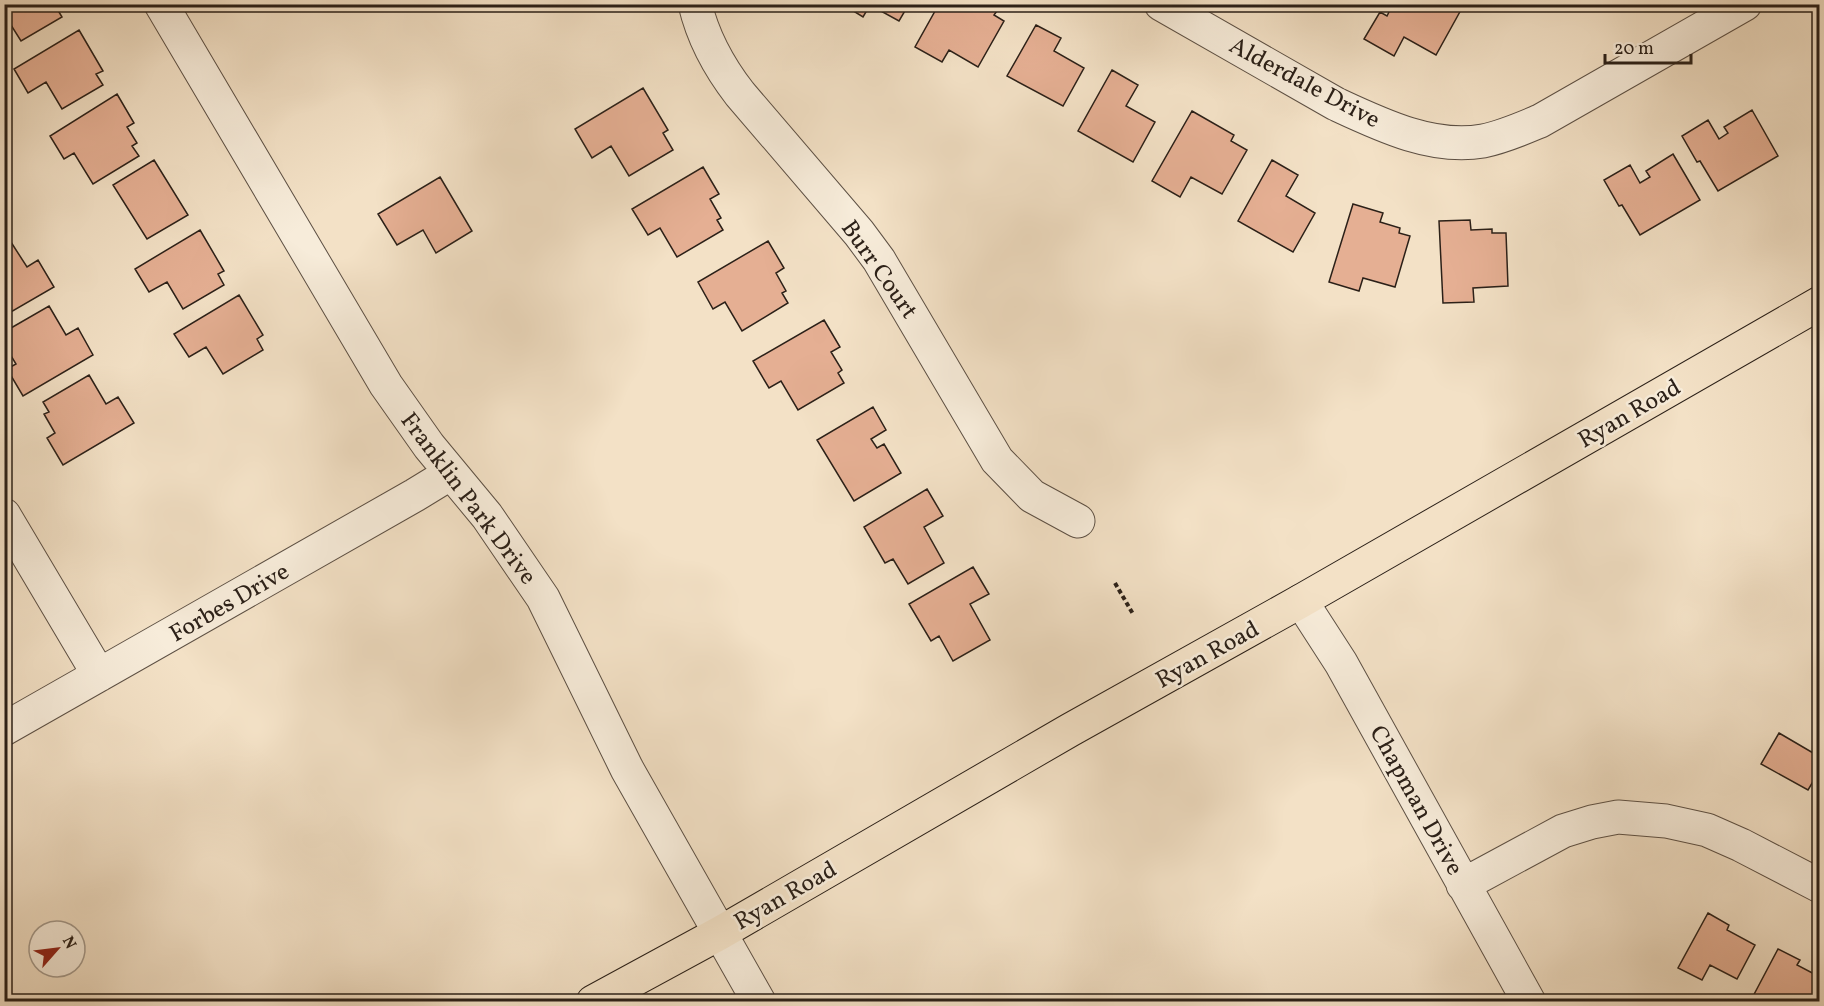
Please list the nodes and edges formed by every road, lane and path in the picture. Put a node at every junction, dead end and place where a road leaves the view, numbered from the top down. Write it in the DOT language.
graph roads {
  1 [pos="161,4"];
  2 [pos="695,4"];
  3 [pos="1161,4"];
  4 [pos="1745,4"];
  5 [pos="1820,303"];
  6 [pos="451,472"];
  7 [pos="4,515"];
  8 [pos="1078,521"];
  9 [pos="1115,583"];
  10 [pos="1301,601"];
  11 [pos="1133,614"];
  12 [pos="99,675"];
  13 [pos="4,729"];
  14 [pos="1463,885"];
  15 [pos="1820,886"];
  16 [pos="720,933"];
  17 [pos="593,1002"];
  18 [pos="759,1002"];
  19 [pos="1528,1002"];
  1 -- 6 [label="street, Franklin Park Drive"];
  2 -- 8 [label="street, Burr Court"];
  3 -- 4 [label="street, Alderdale Drive"];
  5 -- 10 [label="main road, Ryan Road"];
  6 -- 12 [label="street, Forbes Drive"];
  6 -- 16 [label="street, Franklin Park Drive"];
  7 -- 12 [label="street"];
  9 -- 11 [label="path"];
  10 -- 14 [label="street, Chapman Drive"];
  10 -- 16 [label="main road, Ryan Road"];
  12 -- 13 [label="street, Forbes Drive"];
  14 -- 15 [label="street"];
  14 -- 19 [label="street, Chapman Drive"];
  16 -- 17 [label="main road, Ryan Road"];
  16 -- 18 [label="street, Franklin Park Drive"];
}
